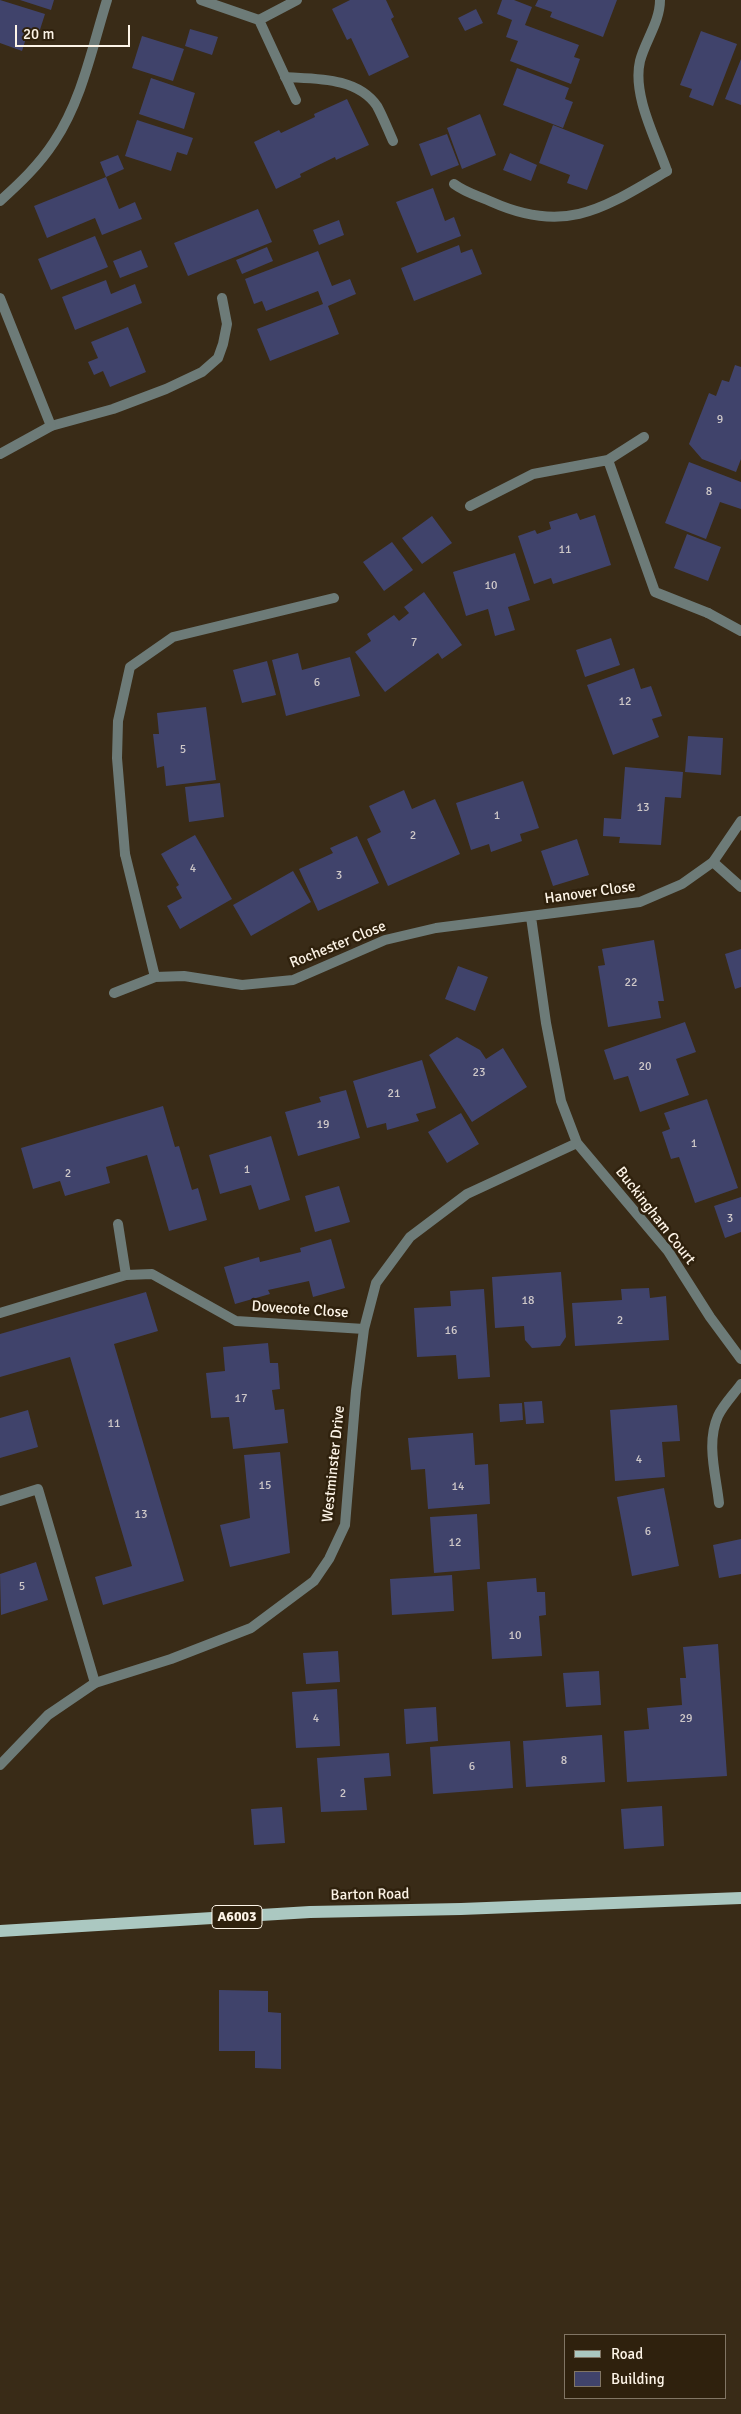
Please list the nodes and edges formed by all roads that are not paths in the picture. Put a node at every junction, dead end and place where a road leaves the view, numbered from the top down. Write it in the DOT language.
graph roads {
  1 [pos="108,0"];
  2 [pos="201,0"];
  3 [pos="298,0"];
  4 [pos="660,0"];
  5 [pos="259,20"];
  6 [pos="285,77"];
  7 [pos="296,100"];
  8 [pos="393,141"];
  9 [pos="454,184"];
  10 [pos="0,201"];
  11 [pos="0,298"];
  12 [pos="222,298"];
  13 [pos="51,426"];
  14 [pos="644,437"];
  15 [pos="0,454"];
  16 [pos="608,460"];
  17 [pos="470,506"];
  18 [pos="334,598"];
  19 [pos="741,631"];
  20 [pos="741,821"];
  21 [pos="713,862"];
  22 [pos="741,888"];
  23 [pos="531,917"];
  24 [pos="155,977"];
  25 [pos="114,993"];
  26 [pos="577,1143"];
  27 [pos="118,1224"];
  28 [pos="126,1275"];
  29 [pos="0,1313"];
  30 [pos="364,1329"];
  31 [pos="741,1359"];
  32 [pos="741,1384"];
  33 [pos="0,1501"];
  34 [pos="719,1503"];
  35 [pos="95,1683"];
  36 [pos="0,1766"];
  37 [pos="741,1898"];
  38 [pos="0,1931"];
  1 -- 10 [label="street"];
  2 -- 5 [label="street"];
  3 -- 5 [label="street"];
  4 -- 9 [label="street"];
  5 -- 6 [label="street"];
  6 -- 7 [label="street"];
  6 -- 8 [label="street"];
  11 -- 13 [label="street"];
  12 -- 13 [label="street"];
  13 -- 15 [label="street"];
  14 -- 16 [label="street"];
  16 -- 17 [label="street"];
  16 -- 19 [label="street"];
  18 -- 24 [label="street"];
  20 -- 21 [label="street, Hanover Close"];
  21 -- 22 [label="street"];
  21 -- 23 [label="street, Hanover Close"];
  23 -- 24 [label="street, Rochester Close"];
  23 -- 26 [label="street, Buckingham Court"];
  24 -- 25 [label="street, Rochester Close"];
  26 -- 30 [label="street, Westminster Drive"];
  26 -- 31 [label="street, Buckingham Court"];
  27 -- 28 [label="street"];
  28 -- 29 [label="street, Dovecote Close"];
  28 -- 30 [label="street, Dovecote Close"];
  30 -- 35 [label="street, Westminster Drive"];
  32 -- 34 [label="street"];
  33 -- 35 [label="street"];
  35 -- 36 [label="street, Westminster Drive"];
  37 -- 38 [label="main road, Barton Road / A6003"];
}
